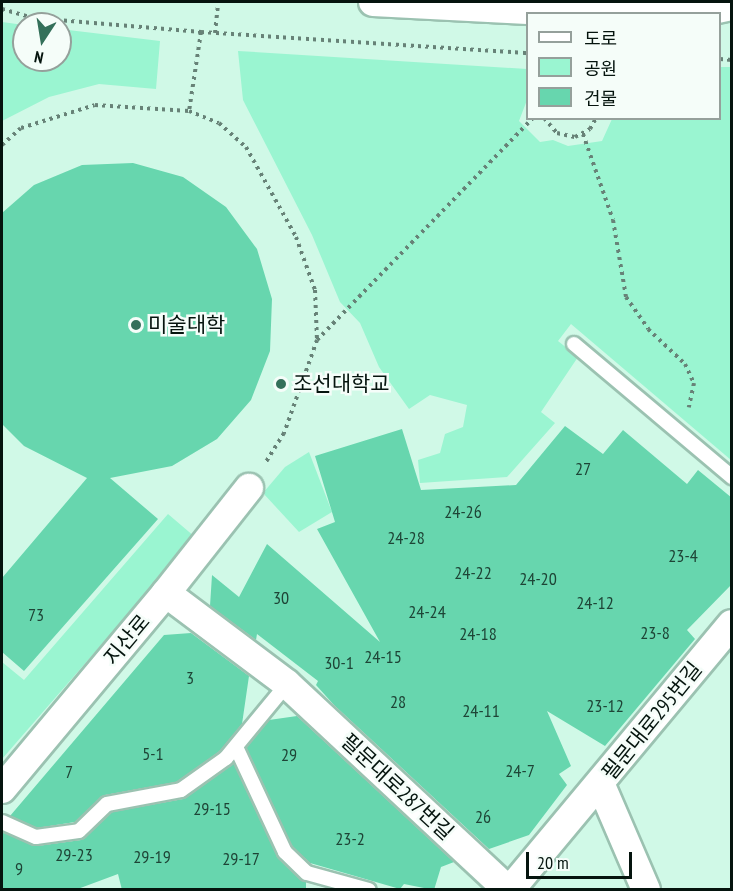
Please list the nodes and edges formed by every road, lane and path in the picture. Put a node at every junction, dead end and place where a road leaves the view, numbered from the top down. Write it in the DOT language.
graph roads {
  1 [pos="218,2"];
  2 [pos="373,2"];
  3 [pos="732,6"];
  4 [pos="2,9"];
  5 [pos="201,32"];
  6 [pos="215,33"];
  7 [pos="526,53"];
  8 [pos="189,111"];
  9 [pos="531,120"];
  10 [pos="545,120"];
  11 [pos="594,120"];
  12 [pos="583,134"];
  13 [pos="2,145"];
  14 [pos="317,340"];
  15 [pos="574,344"];
  16 [pos="683,436"];
  17 [pos="732,477"];
  18 [pos="249,488"];
  19 [pos="166,593"];
  20 [pos="732,624"];
  21 [pos="287,684"];
  22 [pos="236,747"];
  23 [pos="600,783"];
  24 [pos="2,789"];
  25 [pos="2,822"];
  26 [pos="369,890"];
  27 [pos="509,890"];
  28 [pos="646,890"];
  1 -- 6 [label="path"];
  2 -- 3 [label="street"];
  4 -- 5 [label="path"];
  5 -- 6 [label="path"];
  5 -- 8 [label="path"];
  6 -- 7 [label="path"];
  8 -- 13 [label="path"];
  8 -- 14 [label="path"];
  9 -- 14 [label="path"];
  10 -- 12 [label="path"];
  11 -- 12 [label="path"];
  12 -- 16 [label="path"];
  14 -- 18 [label="path"];
  15 -- 16 [label="lane"];
  16 -- 17 [label="lane"];
  18 -- 19 [label="street, 지산로"];
  19 -- 21 [label="street, 필문대로287번길"];
  19 -- 24 [label="street, 지산로"];
  20 -- 23 [label="street, 필문대로295번길"];
  21 -- 22 [label="lane"];
  21 -- 27 [label="street, 필문대로287번길"];
  22 -- 25 [label="lane"];
  22 -- 26 [label="lane"];
  23 -- 27 [label="street, 필문대로287번길"];
  23 -- 28 [label="street, 필문대로295번길"];
}
